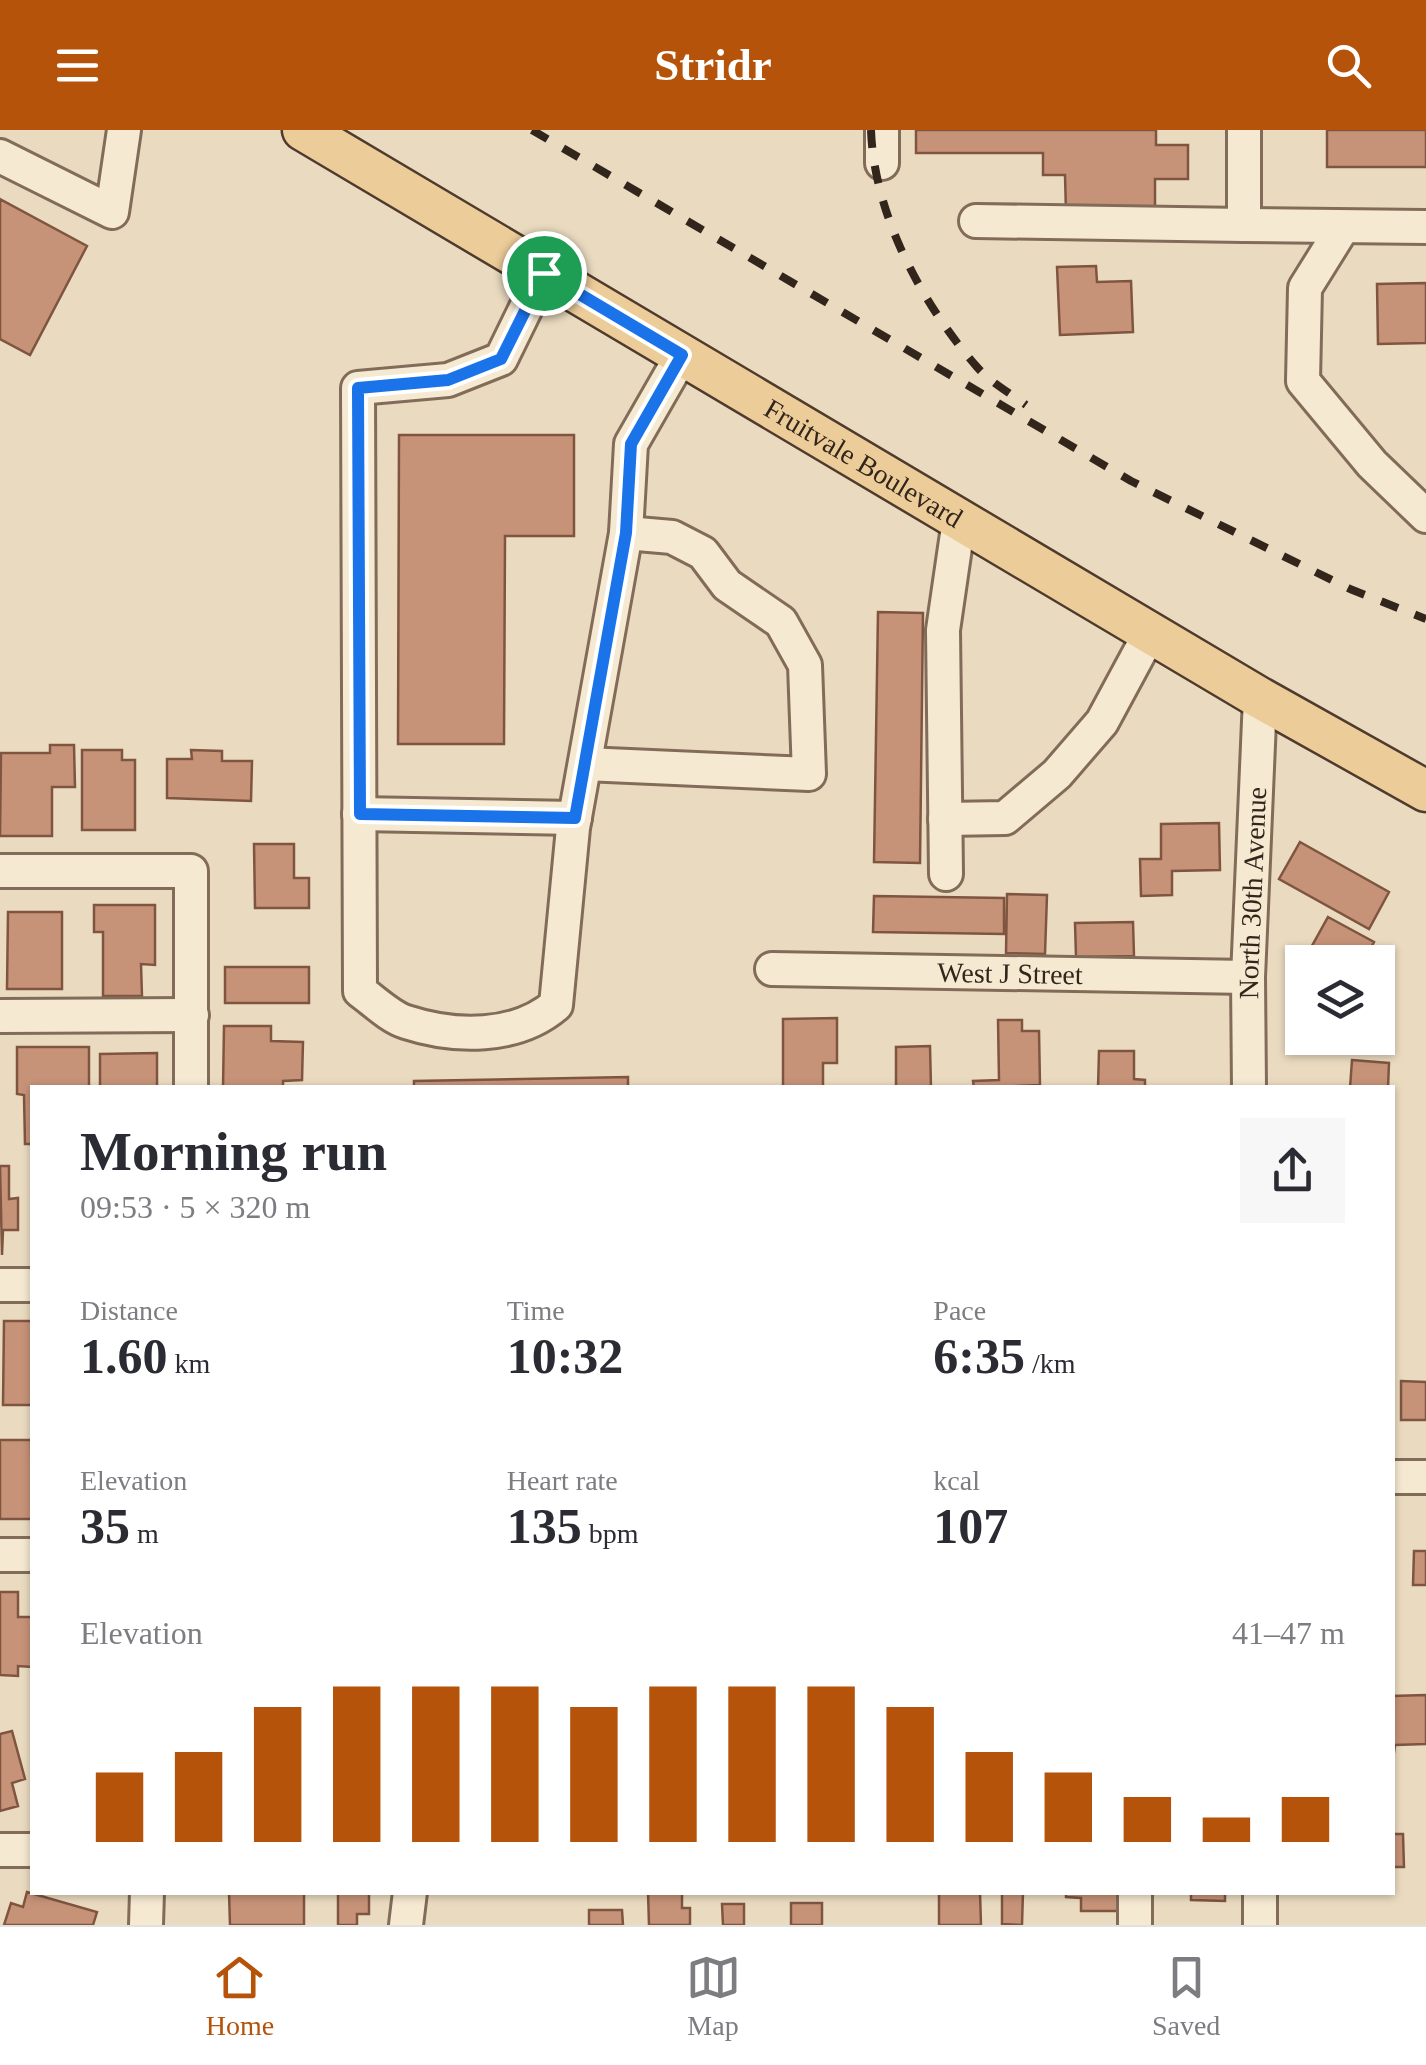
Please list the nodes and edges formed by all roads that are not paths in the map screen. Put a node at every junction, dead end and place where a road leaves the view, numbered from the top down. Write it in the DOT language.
graph roads {
  1 [pos="124,130"];
  2 [pos="303,130"];
  3 [pos="1244,130"];
  4 [pos="0,156"];
  5 [pos="976,221"];
  6 [pos="1244,226"];
  7 [pos="1343,227"];
  8 [pos="1426,227"];
  9 [pos="544,273"];
  10 [pos="682,355"];
  11 [pos="1426,516"];
  12 [pos="959,520"];
  13 [pos="626,533"];
  14 [pos="1150,633"];
  15 [pos="1260,698"];
  16 [pos="584,764"];
  17 [pos="1426,791"];
  18 [pos="360,814"];
  19 [pos="575,818"];
  20 [pos="945,819"];
  21 [pos="0,871"];
  22 [pos="946,874"];
  23 [pos="772,969"];
  24 [pos="1248,977"];
  25 [pos="192,1015"];
  26 [pos="0,1016"];
  27 [pos="190,1085"];
  28 [pos="1249,1085"];
  29 [pos="0,1286"];
  30 [pos="30,1286"];
  31 [pos="1426,1476"];
  32 [pos="1395,1477"];
  33 [pos="0,1555"];
  34 [pos="30,1555"];
  35 [pos="0,1850"];
  36 [pos="30,1850"];
  37 [pos="147,1895"];
  38 [pos="410,1895"];
  39 [pos="1135,1895"];
  40 [pos="1260,1895"];
  41 [pos="146,1925"];
  42 [pos="406,1925"];
  43 [pos="1135,1925"];
  44 [pos="1260,1925"];
  1 -- 4 [label="street"];
  2 -- 9 [label="main road, Fruitvale Boulevard"];
  3 -- 6 [label="street"];
  5 -- 6 [label="street"];
  6 -- 7 [label="street"];
  7 -- 8 [label="street"];
  7 -- 11 [label="street"];
  9 -- 10 [label="main road, Fruitvale Boulevard"];
  9 -- 18 [label="street"];
  10 -- 12 [label="main road, Fruitvale Boulevard"];
  10 -- 13 [label="street"];
  12 -- 14 [label="main road, Fruitvale Boulevard"];
  12 -- 20 [label="street"];
  13 -- 16 [label="street"];
  13 -- 16 [label="street"];
  14 -- 15 [label="main road, Fruitvale Boulevard"];
  14 -- 20 [label="street"];
  15 -- 17 [label="main road, Fruitvale Boulevard"];
  15 -- 24 [label="street, North 30th Avenue"];
  16 -- 19 [label="street"];
  18 -- 19 [label="street"];
  18 -- 19 [label="street"];
  20 -- 22 [label="street"];
  21 -- 25 [label="street"];
  23 -- 24 [label="street, West J Street"];
  24 -- 28 [label="street, North 30th Avenue"];
  25 -- 26 [label="street"];
  25 -- 27 [label="street"];
  29 -- 30 [label="street"];
  31 -- 32 [label="street"];
  33 -- 34 [label="street"];
  35 -- 36 [label="street"];
  37 -- 41 [label="street"];
  38 -- 42 [label="street"];
  39 -- 43 [label="street"];
  40 -- 44 [label="street"];
}
